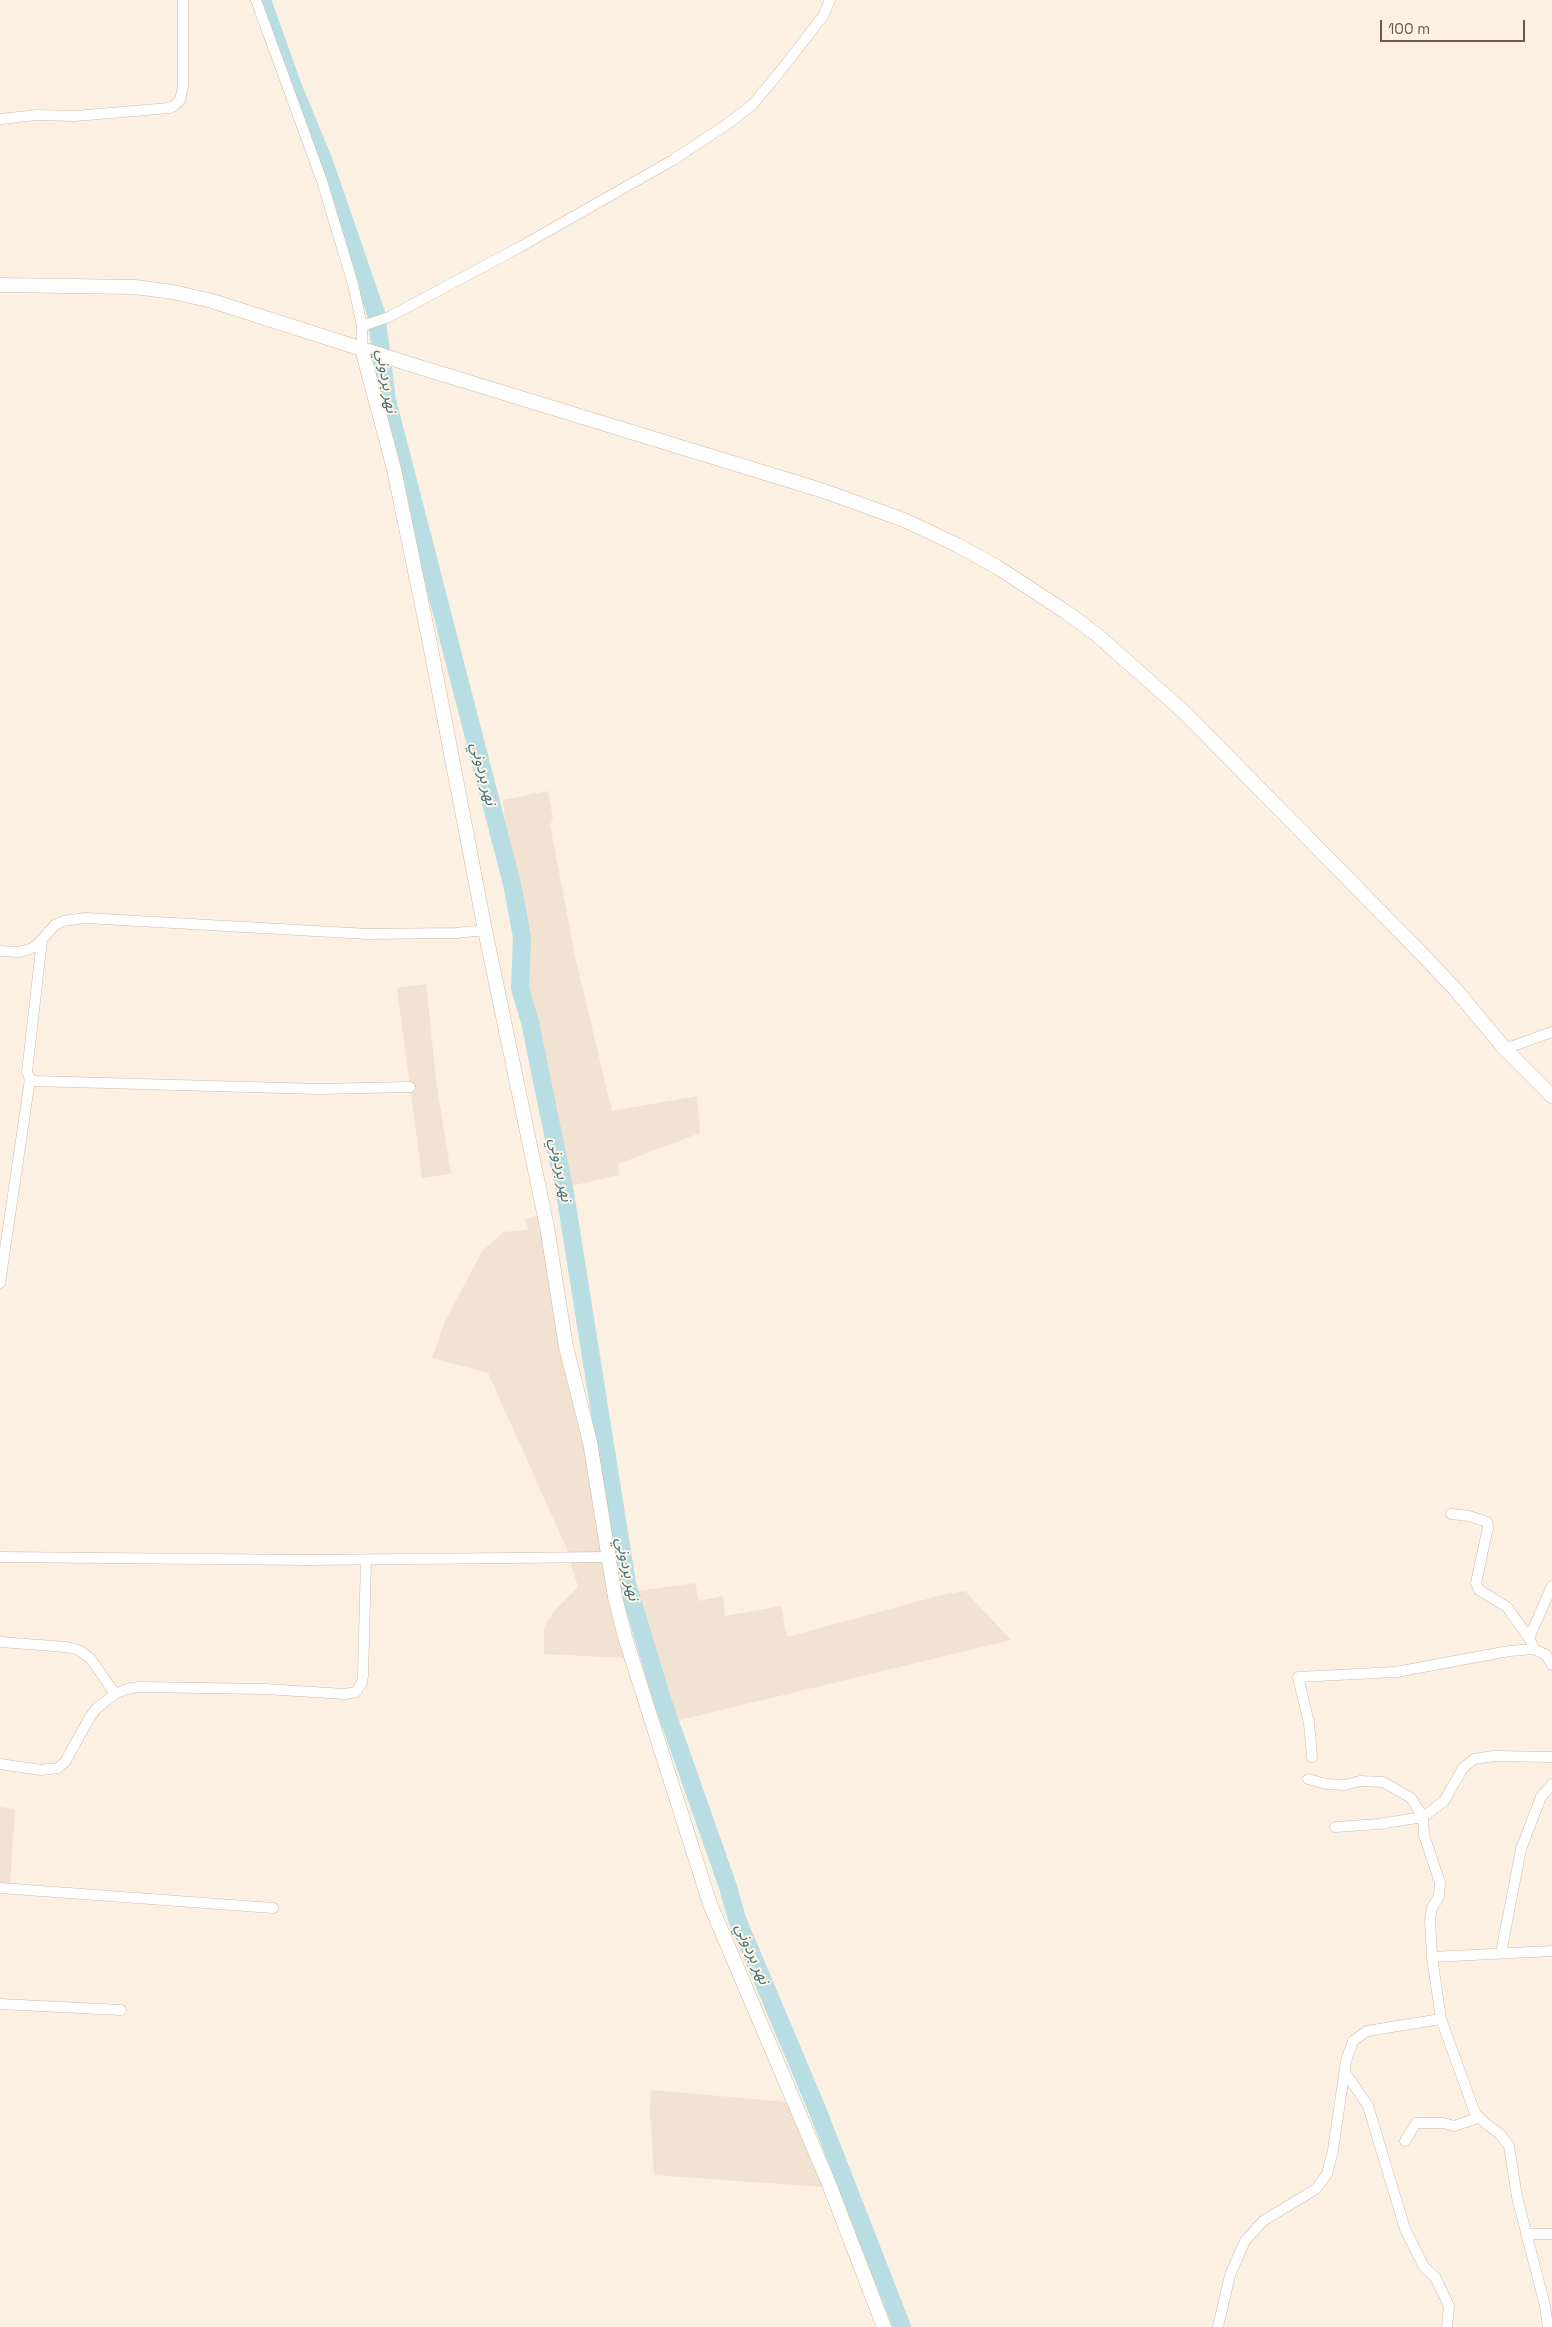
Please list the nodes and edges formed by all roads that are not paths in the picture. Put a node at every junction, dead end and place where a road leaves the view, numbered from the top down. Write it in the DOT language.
graph roads {
  1 [pos="183,0"];
  2 [pos="256,0"];
  3 [pos="830,0"];
  4 [pos="0,119"];
  5 [pos="0,285"];
  6 [pos="362,326"];
  7 [pos="367,350"];
  8 [pos="485,930"];
  9 [pos="42,940"];
  10 [pos="0,951"];
  11 [pos="1552,1032"];
  12 [pos="1505,1049"];
  13 [pos="30,1079"];
  14 [pos="410,1088"];
  15 [pos="1552,1096"];
  16 [pos="0,1212"];
  17 [pos="11,1213"];
  18 [pos="0,1282"];
  19 [pos="1451,1514"];
  20 [pos="0,1556"];
  21 [pos="610,1557"];
  22 [pos="366,1560"];
  23 [pos="1552,1586"];
  24 [pos="1529,1638"];
  25 [pos="0,1642"];
  26 [pos="1534,1649"];
  27 [pos="1549,1655"];
  28 [pos="1552,1665"];
  29 [pos="115,1694"];
  30 [pos="1312,1757"];
  31 [pos="1552,1757"];
  32 [pos="0,1764"];
  33 [pos="1308,1779"];
  34 [pos="1552,1784"];
  35 [pos="1423,1817"];
  36 [pos="1335,1827"];
  37 [pos="0,1888"];
  38 [pos="273,1908"];
  39 [pos="1552,1951"];
  40 [pos="1501,1953"];
  41 [pos="1432,1957"];
  42 [pos="0,2004"];
  43 [pos="121,2010"];
  44 [pos="1441,2019"];
  45 [pos="1345,2072"];
  46 [pos="1478,2118"];
  47 [pos="1405,2141"];
  48 [pos="1526,2234"];
  49 [pos="1552,2234"];
  50 [pos="884,2327"];
  51 [pos="1218,2327"];
  52 [pos="1447,2327"];
  53 [pos="1548,2327"];
  1 -- 4 [label="street"];
  2 -- 6 [label="street"];
  3 -- 6 [label="street"];
  5 -- 7 [label="street"];
  6 -- 7 [label="street"];
  7 -- 8 [label="street"];
  7 -- 12 [label="street"];
  8 -- 9 [label="street"];
  8 -- 21 [label="street"];
  9 -- 10 [label="street"];
  9 -- 13 [label="street"];
  11 -- 12 [label="street"];
  12 -- 15 [label="street"];
  13 -- 14 [label="street"];
  13 -- 17 [label="street"];
  16 -- 17 [label="street"];
  17 -- 18 [label="street"];
  19 -- 24 [label="street"];
  20 -- 22 [label="street"];
  21 -- 22 [label="street"];
  21 -- 50 [label="street"];
  22 -- 29 [label="street"];
  23 -- 24 [label="street"];
  24 -- 26 [label="street"];
  25 -- 29 [label="street"];
  26 -- 27 [label="street"];
  26 -- 30 [label="street"];
  27 -- 28 [label="street"];
  29 -- 32 [label="street"];
  31 -- 35 [label="street"];
  33 -- 35 [label="street"];
  34 -- 40 [label="street"];
  35 -- 36 [label="street"];
  35 -- 41 [label="street"];
  37 -- 38 [label="street"];
  39 -- 40 [label="street"];
  40 -- 41 [label="street"];
  41 -- 44 [label="street"];
  42 -- 43 [label="street"];
  44 -- 45 [label="street"];
  44 -- 46 [label="street"];
  45 -- 51 [label="street"];
  45 -- 52 [label="street"];
  46 -- 47 [label="street"];
  46 -- 48 [label="street"];
  48 -- 49 [label="street"];
  48 -- 53 [label="street"];
}
